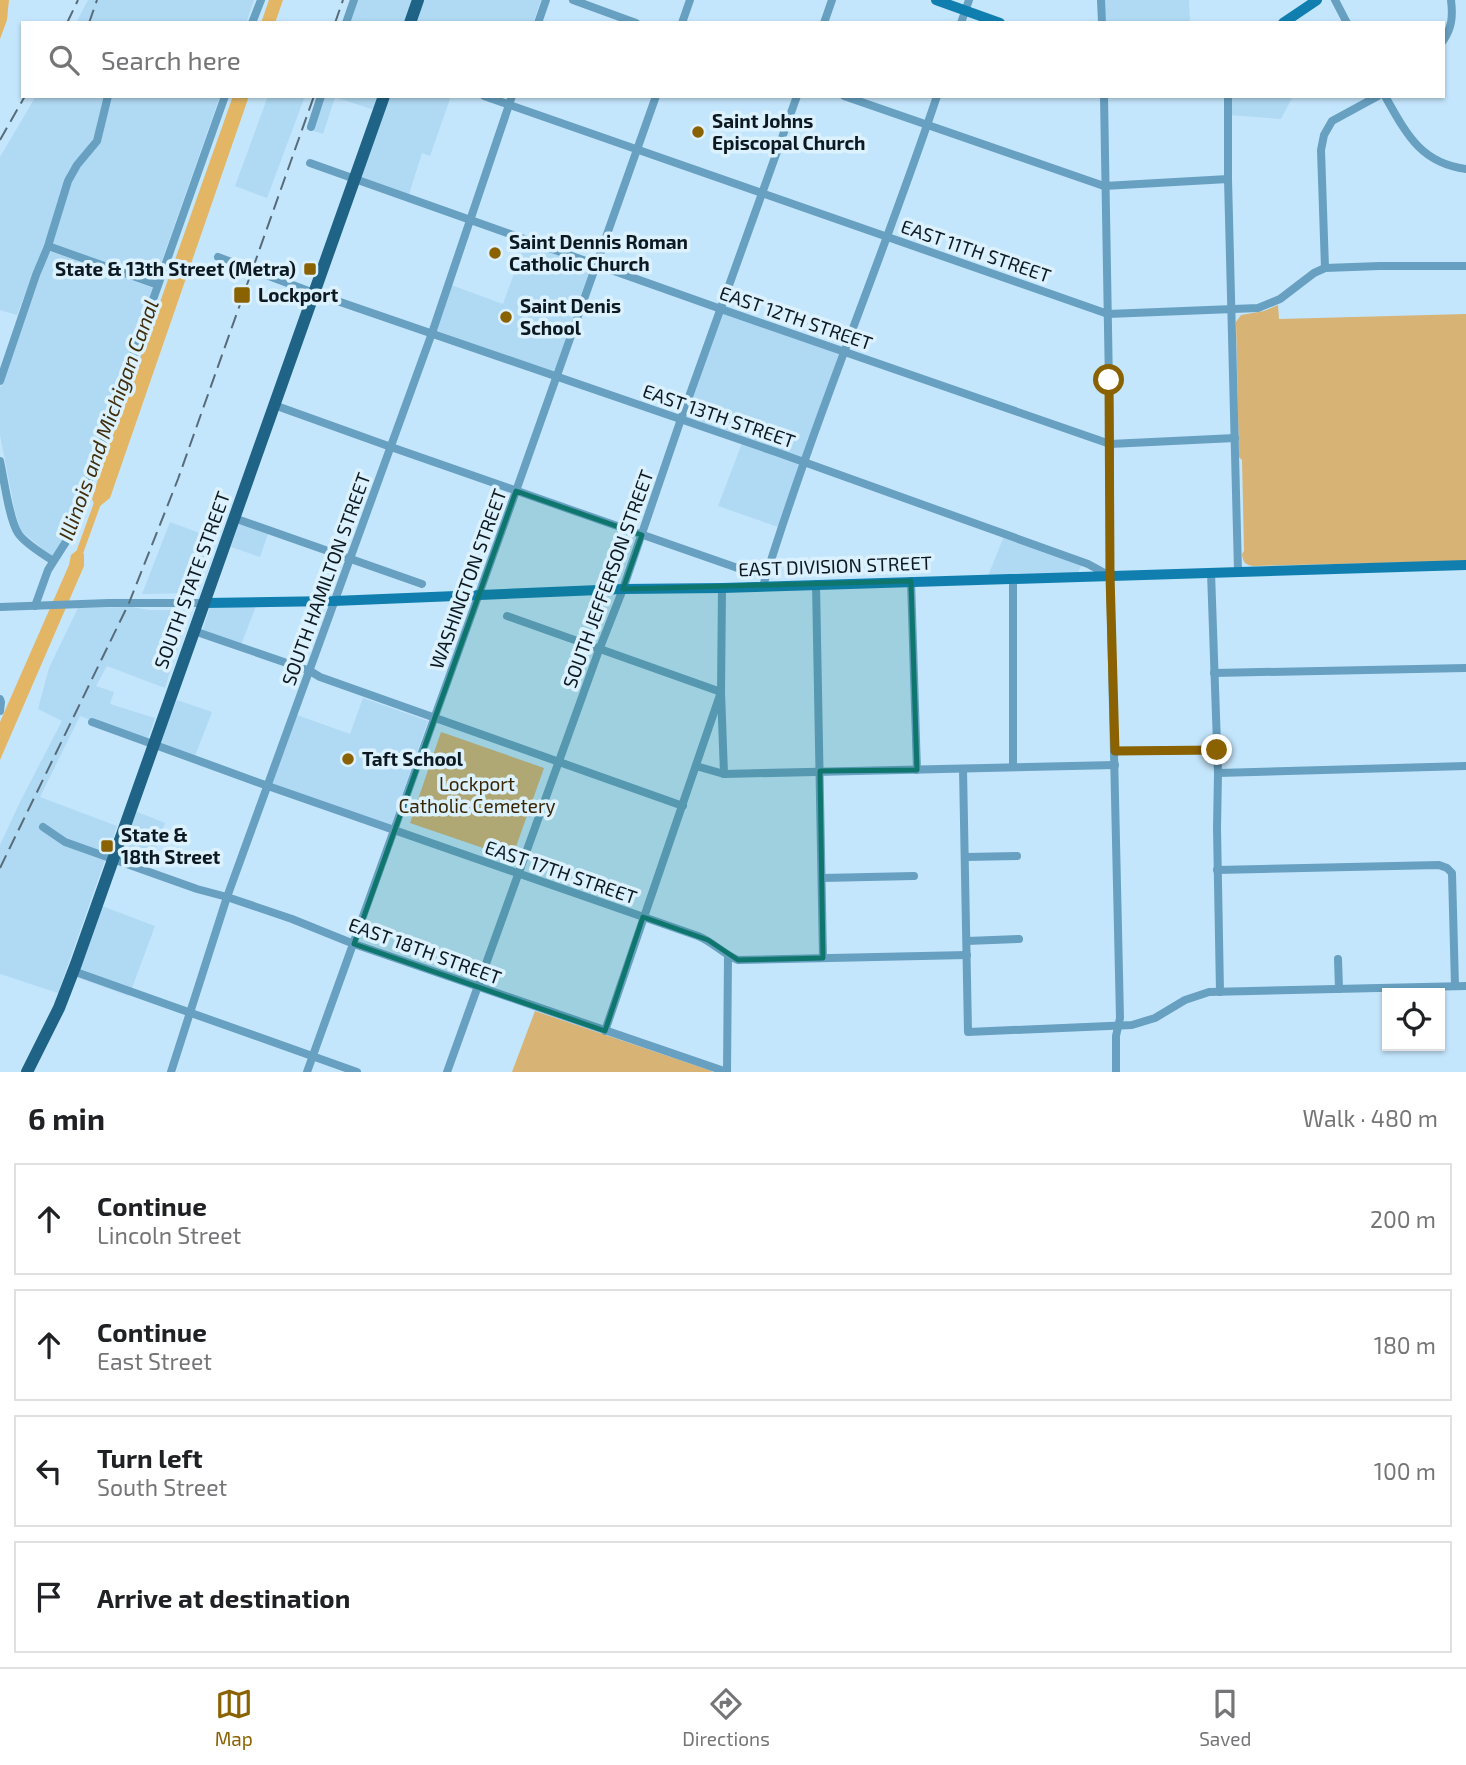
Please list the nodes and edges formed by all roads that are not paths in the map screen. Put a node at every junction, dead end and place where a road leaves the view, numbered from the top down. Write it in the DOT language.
graph roads {
  1 [pos="261,0"];
  2 [pos="354,0"];
  3 [pos="418,0"];
  4 [pos="546,0"];
  5 [pos="573,0"];
  6 [pos="690,0"];
  7 [pos="832,0"];
  8 [pos="936,0"];
  9 [pos="1101,0"];
  10 [pos="1317,0"];
  11 [pos="1335,0"];
  12 [pos="1451,0"];
  13 [pos="968,5"];
  14 [pos="254,21"];
  15 [pos="347,21"];
  16 [pos="411,21"];
  17 [pos="539,21"];
  18 [pos="631,21"];
  19 [pos="683,21"];
  20 [pos="825,21"];
  21 [pos="996,21"];
  22 [pos="1102,21"];
  23 [pos="1286,21"];
  24 [pos="1346,21"];
  25 [pos="1445,38"];
  26 [pos="108,98"];
  27 [pos="224,98"];
  28 [pos="320,98"];
  29 [pos="383,98"];
  30 [pos="655,98"];
  31 [pos="796,98"];
  32 [pos="850,98"];
  33 [pos="936,98"];
  34 [pos="1104,98"];
  35 [pos="1228,98"];
  36 [pos="1374,98"];
  37 [pos="1386,98"];
  38 [pos="511,101"];
  39 [pos="927,125"];
  40 [pos="311,127"];
  41 [pos="638,150"];
  42 [pos="310,163"];
  43 [pos="1466,169"];
  44 [pos="354,180"];
  45 [pos="1228,180"];
  46 [pos="1104,186"];
  47 [pos="762,193"];
  48 [pos="471,220"];
  49 [pos="887,237"];
  50 [pos="48,246"];
  51 [pos="218,257"];
  52 [pos="597,264"];
  53 [pos="1466,266"];
  54 [pos="1325,268"];
  55 [pos="158,285"];
  56 [pos="314,293"];
  57 [pos="721,309"];
  58 [pos="1231,310"];
  59 [pos="1108,314"];
  60 [pos="432,333"];
  61 [pos="844,351"];
  62 [pos="556,377"];
  63 [pos="0,382"];
  64 [pos="274,405"];
  65 [pos="681,419"];
  66 [pos="1235,438"];
  67 [pos="1110,444"];
  68 [pos="391,447"];
  69 [pos="0,461"];
  70 [pos="804,462"];
  71 [pos="516,491"];
  72 [pos="234,518"];
  73 [pos="642,535"];
  74 [pos="350,558"];
  75 [pos="53,561"];
  76 [pos="1466,565"];
  77 [pos="1238,571"];
  78 [pos="1211,572"];
  79 [pos="752,573"];
  80 [pos="1110,576"];
  81 [pos="1013,579"];
  82 [pos="911,581"];
  83 [pos="422,584"];
  84 [pos="816,584"];
  85 [pos="763,586"];
  86 [pos="722,588"];
  87 [pos="623,589"];
  88 [pos="478,594"];
  89 [pos="334,601"];
  90 [pos="205,603"];
  91 [pos="39,606"];
  92 [pos="0,607"];
  93 [pos="507,616"];
  94 [pos="194,631"];
  95 [pos="599,650"];
  96 [pos="1466,667"];
  97 [pos="310,671"];
  98 [pos="1214,673"];
  99 [pos="721,692"];
  100 [pos="0,699"];
  101 [pos="0,711"];
  102 [pos="434,717"];
  103 [pos="92,722"];
  104 [pos="153,745"];
  105 [pos="1217,750"];
  106 [pos="1115,751"];
  107 [pos="558,763"];
  108 [pos="1115,765"];
  109 [pos="696,766"];
  110 [pos="1466,766"];
  111 [pos="1013,767"];
  112 [pos="917,769"];
  113 [pos="962,769"];
  114 [pos="820,771"];
  115 [pos="1218,773"];
  116 [pos="724,774"];
  117 [pos="268,786"];
  118 [pos="683,806"];
  119 [pos="43,827"];
  120 [pos="394,830"];
  121 [pos="1017,856"];
  122 [pos="965,857"];
  123 [pos="113,859"];
  124 [pos="1217,870"];
  125 [pos="519,875"];
  126 [pos="914,876"];
  127 [pos="822,878"];
  128 [pos="227,897"];
  129 [pos="643,917"];
  130 [pos="1019,940"];
  131 [pos="967,941"];
  132 [pos="354,944"];
  133 [pos="967,955"];
  134 [pos="728,956"];
  135 [pos="823,958"];
  136 [pos="1338,959"];
  137 [pos="73,971"];
  138 [pos="477,986"];
  139 [pos="1455,986"];
  140 [pos="1466,986"];
  141 [pos="1339,989"];
  142 [pos="1220,992"];
  143 [pos="189,1013"];
  144 [pos="1117,1027"];
  145 [pos="605,1031"];
  146 [pos="312,1057"];
  147 [pos="27,1072"];
  148 [pos="171,1072"];
  149 [pos="307,1072"];
  150 [pos="357,1072"];
  151 [pos="447,1072"];
  152 [pos="727,1072"];
  153 [pos="1116,1072"];
  1 -- 14 [label="street"];
  2 -- 15 [label="street"];
  3 -- 16 [label="main road"];
  4 -- 17 [label="street"];
  5 -- 18 [label="street"];
  6 -- 19 [label="street"];
  7 -- 20 [label="street"];
  8 -- 13 [label="street"];
  9 -- 22 [label="street"];
  10 -- 23 [label="street"];
  11 -- 24 [label="street"];
  12 -- 25 [label="street"];
  13 -- 21 [label="street"];
  26 -- 50 [label="street"];
  27 -- 55 [label="street"];
  28 -- 40 [label="street"];
  29 -- 44 [label="main road, SOUTH STATE STREET"];
  30 -- 41 [label="street, WASHINGTON STREET"];
  31 -- 47 [label="street, SOUTH JEFFERSON STREET"];
  32 -- 39 [label="street"];
  33 -- 39 [label="street"];
  34 -- 46 [label="street"];
  35 -- 45 [label="street"];
  36 -- 54 [label="street"];
  37 -- 43 [label="street"];
  38 -- 41 [label="street, EAST 11TH STREET"];
  38 -- 48 [label="street, SOUTH HAMILTON STREET"];
  39 -- 46 [label="street"];
  39 -- 49 [label="street"];
  41 -- 47 [label="street, EAST 11TH STREET"];
  41 -- 52 [label="street, WASHINGTON STREET"];
  42 -- 44 [label="street, EAST 12TH STREET"];
  44 -- 48 [label="street, EAST 12TH STREET"];
  44 -- 56 [label="main road, SOUTH STATE STREET"];
  45 -- 46 [label="street"];
  45 -- 58 [label="street"];
  46 -- 59 [label="street"];
  47 -- 49 [label="street, EAST 11TH STREET"];
  47 -- 57 [label="street, SOUTH JEFFERSON STREET"];
  48 -- 52 [label="street, EAST 12TH STREET"];
  48 -- 60 [label="street, SOUTH HAMILTON STREET"];
  49 -- 59 [label="street, EAST 11TH STREET"];
  49 -- 61 [label="street"];
  50 -- 55 [label="street"];
  50 -- 63 [label="street"];
  51 -- 56 [label="street, EAST 13TH STREET"];
  52 -- 57 [label="street, EAST 12TH STREET"];
  52 -- 62 [label="street, WASHINGTON STREET"];
  53 -- 54 [label="street"];
  54 -- 58 [label="street, EAST 11TH STREET"];
  55 -- 75 [label="street"];
  56 -- 60 [label="street, EAST 13TH STREET"];
  56 -- 64 [label="main road, SOUTH STATE STREET"];
  57 -- 61 [label="street, EAST 12TH STREET"];
  57 -- 65 [label="street, SOUTH JEFFERSON STREET"];
  58 -- 59 [label="street, EAST 11TH STREET"];
  58 -- 66 [label="street"];
  59 -- 67 [label="street"];
  60 -- 62 [label="street, EAST 13TH STREET"];
  60 -- 68 [label="street, SOUTH HAMILTON STREET"];
  61 -- 67 [label="street, EAST 12TH STREET"];
  61 -- 70 [label="street"];
  62 -- 65 [label="street, EAST 13TH STREET"];
  62 -- 71 [label="street, WASHINGTON STREET"];
  64 -- 68 [label="street"];
  64 -- 72 [label="main road, SOUTH STATE STREET"];
  65 -- 70 [label="street, EAST 13TH STREET"];
  65 -- 73 [label="street, SOUTH JEFFERSON STREET"];
  66 -- 67 [label="street, EAST 12TH STREET"];
  66 -- 77 [label="street"];
  67 -- 80 [label="street"];
  68 -- 71 [label="street"];
  68 -- 74 [label="street, SOUTH HAMILTON STREET"];
  69 -- 75 [label="street"];
  70 -- 80 [label="street, EAST 13TH STREET"];
  70 -- 85 [label="street"];
  71 -- 73 [label="street"];
  71 -- 88 [label="street, WASHINGTON STREET"];
  72 -- 74 [label="street"];
  72 -- 90 [label="main road, SOUTH STATE STREET"];
  73 -- 79 [label="street"];
  73 -- 87 [label="street, SOUTH JEFFERSON STREET"];
  74 -- 83 [label="street"];
  74 -- 89 [label="street, SOUTH HAMILTON STREET"];
  75 -- 91 [label="street"];
  76 -- 77 [label="street, EAST DIVISION STREET"];
  77 -- 78 [label="street, EAST DIVISION STREET"];
  78 -- 80 [label="street, EAST DIVISION STREET"];
  78 -- 98 [label="street"];
  80 -- 81 [label="street, EAST DIVISION STREET"];
  80 -- 106 [label="street"];
  81 -- 82 [label="street, EAST DIVISION STREET"];
  81 -- 111 [label="street"];
  82 -- 84 [label="street, EAST DIVISION STREET"];
  82 -- 112 [label="street"];
  84 -- 85 [label="street, EAST DIVISION STREET"];
  84 -- 114 [label="street"];
  85 -- 86 [label="street, EAST DIVISION STREET"];
  86 -- 87 [label="street, EAST DIVISION STREET"];
  86 -- 99 [label="street"];
  87 -- 88 [label="street, EAST DIVISION STREET"];
  87 -- 95 [label="street, SOUTH JEFFERSON STREET"];
  88 -- 89 [label="street, EAST DIVISION STREET"];
  88 -- 102 [label="street, WASHINGTON STREET"];
  89 -- 90 [label="street, EAST DIVISION STREET"];
  89 -- 97 [label="street, SOUTH HAMILTON STREET"];
  90 -- 91 [label="street"];
  90 -- 94 [label="main road, SOUTH STATE STREET"];
  91 -- 92 [label="street"];
  93 -- 95 [label="street"];
  94 -- 97 [label="street"];
  94 -- 104 [label="main road, SOUTH STATE STREET"];
  95 -- 99 [label="street"];
  95 -- 107 [label="street, SOUTH JEFFERSON STREET"];
  96 -- 98 [label="street"];
  97 -- 102 [label="street"];
  97 -- 117 [label="street, SOUTH HAMILTON STREET"];
  98 -- 105 [label="street"];
  99 -- 109 [label="street"];
  99 -- 116 [label="street"];
  100 -- 101 [label="street"];
  102 -- 107 [label="street"];
  102 -- 120 [label="street, WASHINGTON STREET"];
  103 -- 104 [label="street, EAST 17TH STREET"];
  104 -- 117 [label="street, EAST 17TH STREET"];
  104 -- 123 [label="main road, SOUTH STATE STREET"];
  105 -- 106 [label="street"];
  105 -- 115 [label="street"];
  106 -- 108 [label="street"];
  107 -- 118 [label="street"];
  107 -- 125 [label="street, SOUTH JEFFERSON STREET"];
  108 -- 111 [label="street"];
  108 -- 144 [label="street"];
  109 -- 116 [label="street"];
  109 -- 118 [label="street"];
  110 -- 115 [label="street"];
  111 -- 113 [label="street"];
  112 -- 113 [label="street"];
  112 -- 114 [label="street"];
  113 -- 122 [label="street"];
  114 -- 116 [label="street"];
  114 -- 127 [label="street"];
  115 -- 124 [label="street"];
  117 -- 120 [label="street, EAST 17TH STREET"];
  117 -- 128 [label="street, SOUTH HAMILTON STREET"];
  118 -- 129 [label="street"];
  119 -- 123 [label="street, EAST 18TH STREET"];
  120 -- 125 [label="street, EAST 17TH STREET"];
  120 -- 132 [label="street, WASHINGTON STREET"];
  121 -- 122 [label="street"];
  122 -- 131 [label="street"];
  123 -- 128 [label="street, EAST 18TH STREET"];
  123 -- 137 [label="main road, SOUTH STATE STREET"];
  124 -- 139 [label="street"];
  124 -- 142 [label="street"];
  125 -- 129 [label="street, EAST 17TH STREET"];
  125 -- 138 [label="street, SOUTH JEFFERSON STREET"];
  126 -- 127 [label="street"];
  127 -- 135 [label="street"];
  128 -- 132 [label="street, EAST 18TH STREET"];
  128 -- 143 [label="street, SOUTH HAMILTON STREET"];
  129 -- 134 [label="street, EAST 17TH STREET"];
  129 -- 145 [label="street"];
  130 -- 131 [label="street"];
  131 -- 133 [label="street"];
  132 -- 138 [label="street, EAST 18TH STREET"];
  132 -- 146 [label="street, WASHINGTON STREET"];
  133 -- 135 [label="street, EAST 17TH STREET"];
  133 -- 144 [label="street"];
  134 -- 135 [label="street, EAST 17TH STREET"];
  134 -- 152 [label="street"];
  136 -- 141 [label="street"];
  137 -- 143 [label="street"];
  137 -- 147 [label="main road, SOUTH STATE STREET"];
  138 -- 145 [label="street, EAST 18TH STREET"];
  138 -- 151 [label="street, SOUTH JEFFERSON STREET"];
  139 -- 140 [label="street"];
  139 -- 141 [label="street"];
  141 -- 142 [label="street"];
  142 -- 144 [label="street"];
  143 -- 146 [label="street"];
  143 -- 148 [label="street, SOUTH HAMILTON STREET"];
  144 -- 153 [label="street"];
  145 -- 152 [label="street, EAST 18TH STREET"];
  146 -- 149 [label="street, WASHINGTON STREET"];
  146 -- 150 [label="street"];
}
